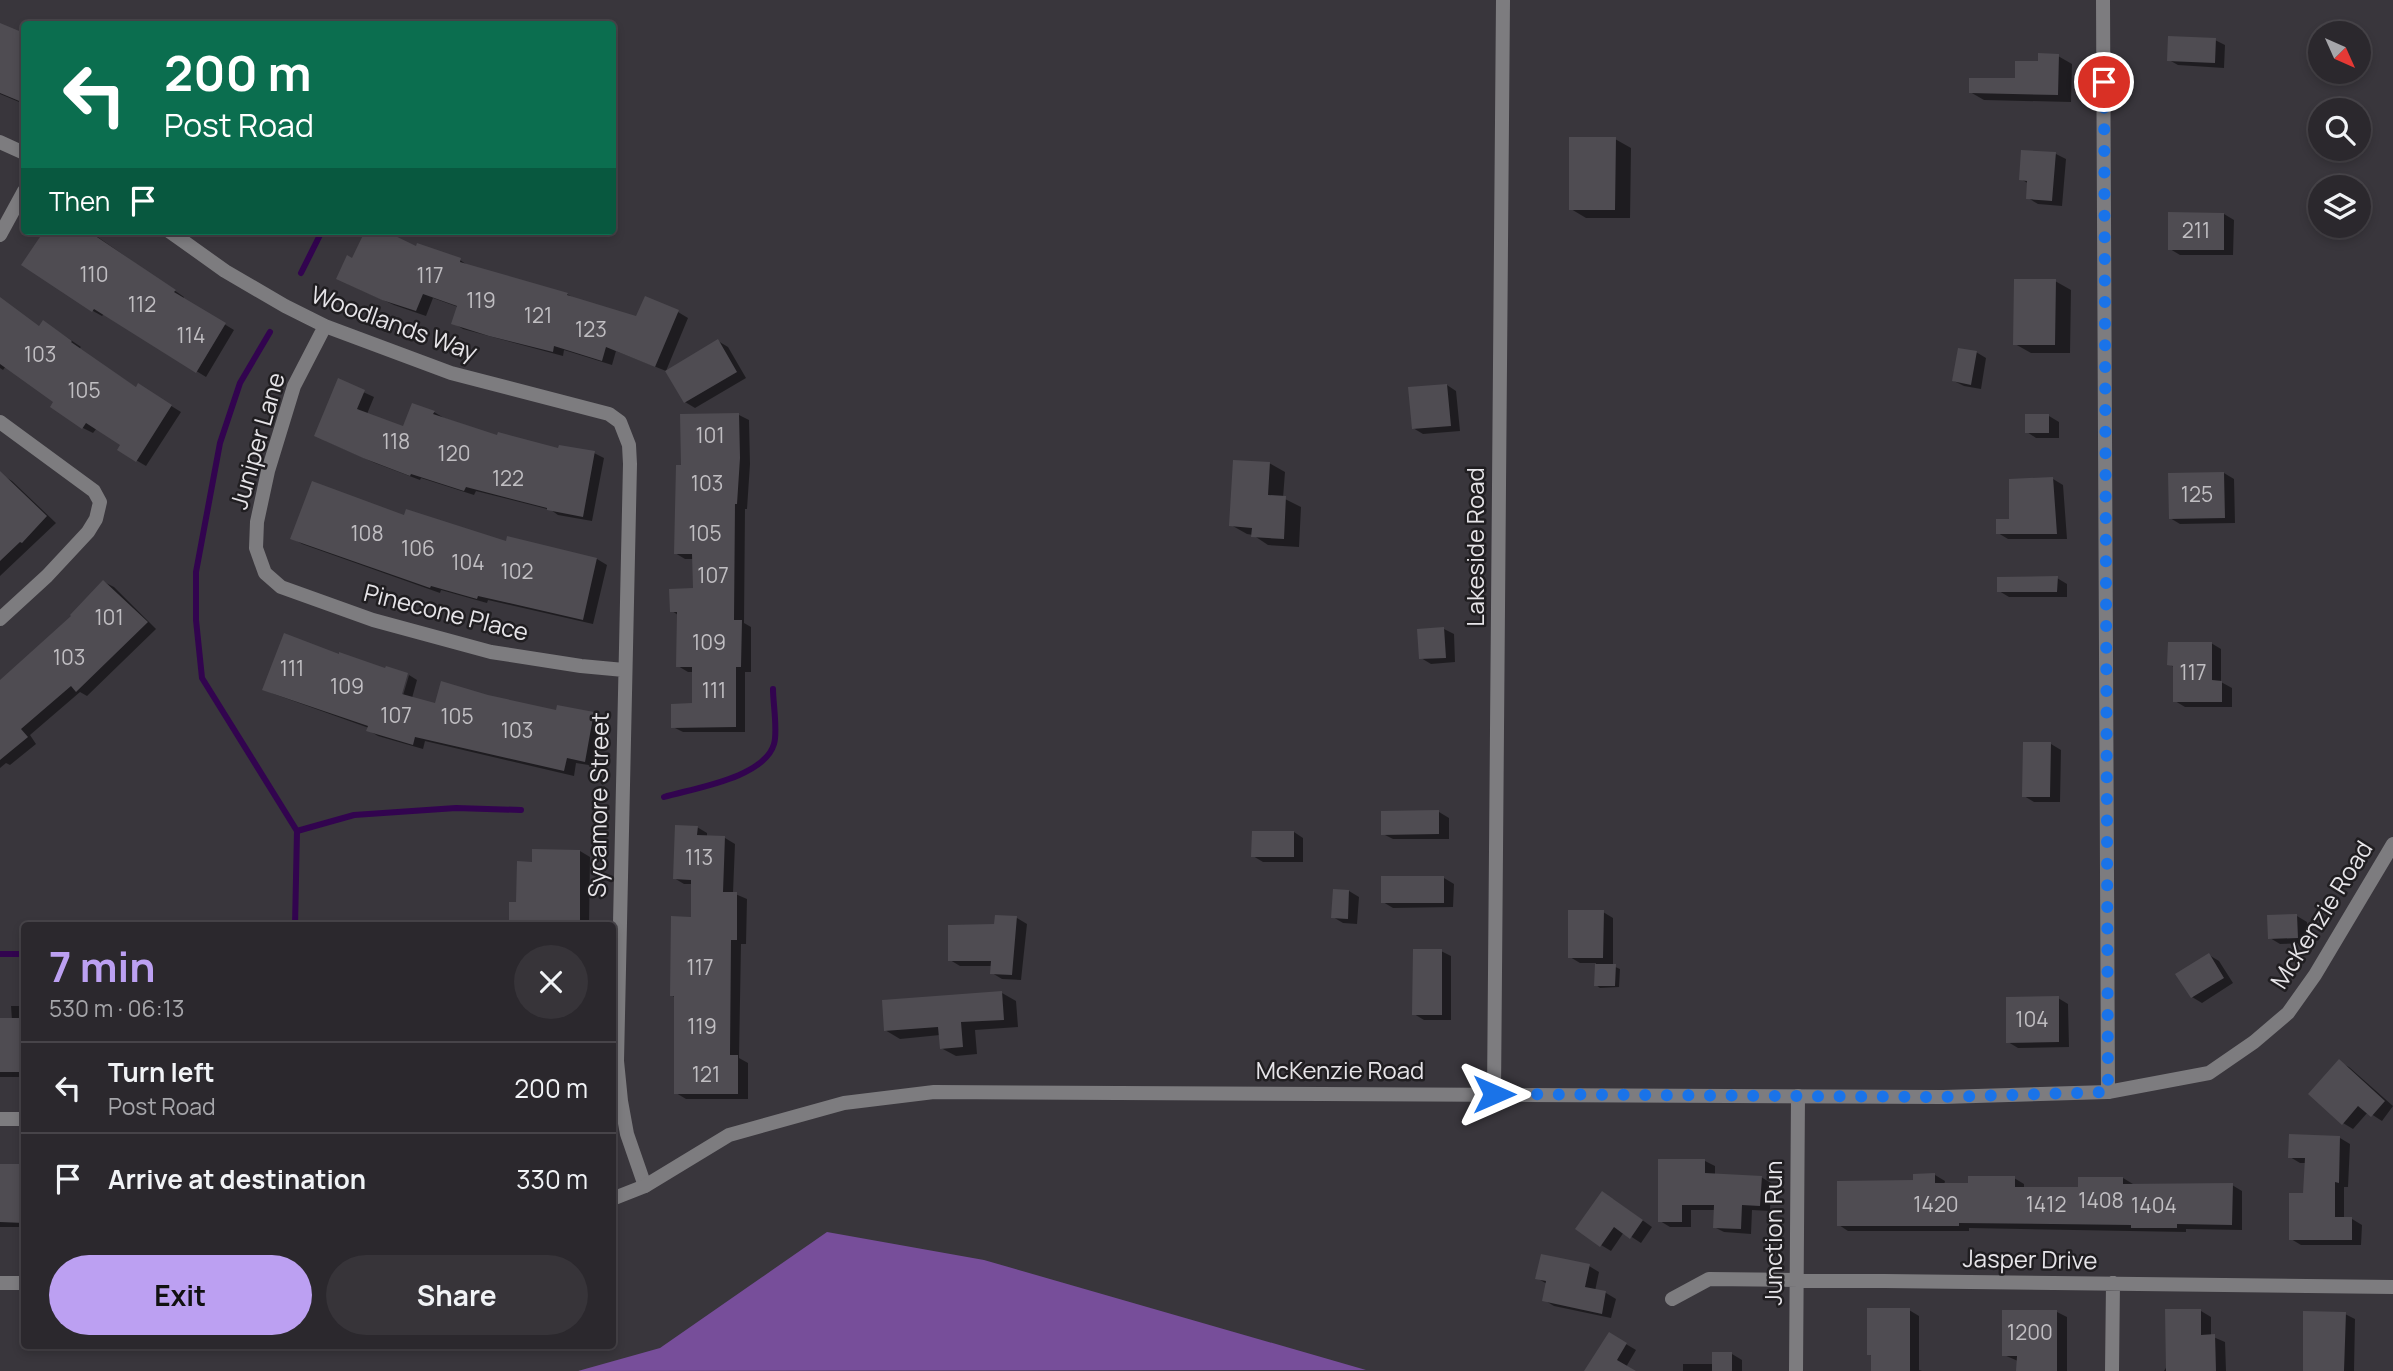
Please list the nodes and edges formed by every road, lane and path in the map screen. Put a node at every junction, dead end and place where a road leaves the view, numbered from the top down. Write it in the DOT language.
graph roads {
  1 [pos="1503,0"];
  2 [pos="2103,0"];
  3 [pos="0,142"];
  4 [pos="21,152"];
  5 [pos="21,196"];
  6 [pos="0,235"];
  7 [pos="175,235"];
  8 [pos="325,326"];
  9 [pos="0,422"];
  10 [pos="620,422"];
  11 [pos="265,573"];
  12 [pos="0,619"];
  13 [pos="624,670"];
  14 [pos="2393,844"];
  15 [pos="616,997"];
  16 [pos="616,1047"];
  17 [pos="2108,1092"];
  18 [pos="1494,1094"];
  19 [pos="1798,1096"];
  20 [pos="0,1119"];
  21 [pos="21,1119"];
  22 [pos="645,1186"];
  23 [pos="616,1197"];
  24 [pos="1797,1280"];
  25 [pos="0,1283"];
  26 [pos="21,1283"];
  27 [pos="2113,1283"];
  28 [pos="2393,1287"];
  29 [pos="1672,1299"];
  30 [pos="1796,1371"];
  31 [pos="2112,1371"];
  1 -- 18 [label="street, Lakeside Road"];
  2 -- 17 [label="street"];
  3 -- 4 [label="street"];
  5 -- 6 [label="street"];
  7 -- 8 [label="street, Woodlands Way"];
  8 -- 10 [label="street, Woodlands Way"];
  8 -- 11 [label="street, Juniper Lane"];
  9 -- 12 [label="street"];
  10 -- 13 [label="street, Sycamore Street"];
  11 -- 13 [label="street, Pinecone Place"];
  13 -- 15 [label="street, Sycamore Street"];
  14 -- 17 [label="street, McKenzie Road"];
  16 -- 22 [label="street, Sycamore Street"];
  17 -- 19 [label="street, McKenzie Road"];
  18 -- 19 [label="street, McKenzie Road"];
  18 -- 22 [label="street, McKenzie Road"];
  19 -- 24 [label="street, Junction Run"];
  20 -- 21 [label="street"];
  22 -- 23 [label="street, McKenzie Road"];
  24 -- 27 [label="street, Jasper Drive"];
  24 -- 29 [label="street, Jasper Drive"];
  24 -- 30 [label="street, Junction Run"];
  25 -- 26 [label="street"];
  27 -- 28 [label="street, Jasper Drive"];
  27 -- 31 [label="street"];
}
